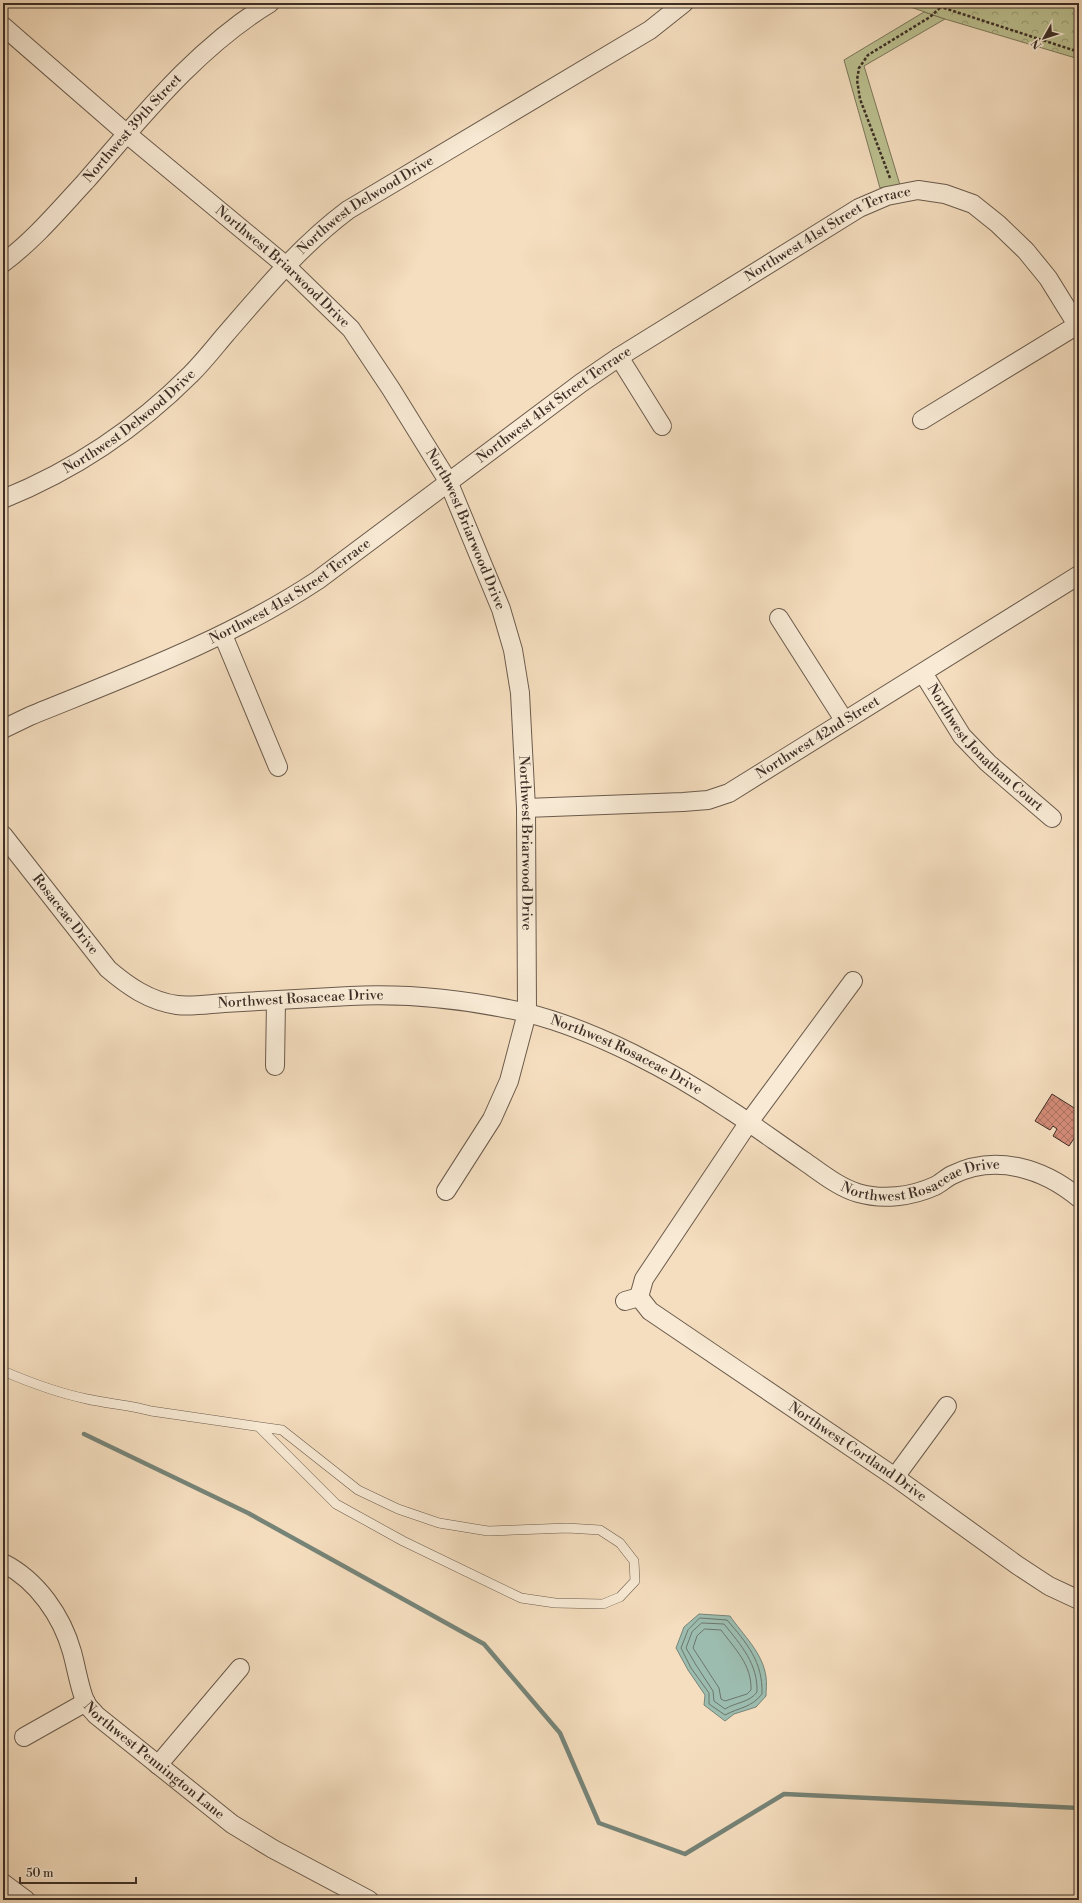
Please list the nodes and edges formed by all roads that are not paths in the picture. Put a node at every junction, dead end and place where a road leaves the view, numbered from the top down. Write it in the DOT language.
graph roads {
  1 [pos="270,3"];
  2 [pos="684,3"];
  3 [pos="3,26"];
  4 [pos="127,134"];
  5 [pos="3,263"];
  6 [pos="285,266"];
  7 [pos="1079,326"];
  8 [pos="619,357"];
  9 [pos="922,420"];
  10 [pos="662,426"];
  11 [pos="448,481"];
  12 [pos="3,499"];
  13 [pos="1079,575"];
  14 [pos="779,618"];
  15 [pos="223,634"];
  16 [pos="923,673"];
  17 [pos="844,720"];
  18 [pos="3,729"];
  19 [pos="278,767"];
  20 [pos="526,808"];
  21 [pos="1052,818"];
  22 [pos="3,835"];
  23 [pos="853,981"];
  24 [pos="133,989"];
  25 [pos="276,1001"];
  26 [pos="527,1014"];
  27 [pos="276,1066"];
  28 [pos="749,1122"];
  29 [pos="446,1191"];
  30 [pos="1079,1198"];
  31 [pos="3,1371"];
  32 [pos="947,1406"];
  33 [pos="259,1427"];
  34 [pos="895,1477"];
  35 [pos="3,1563"];
  36 [pos="1079,1600"];
  37 [pos="240,1668"];
  38 [pos="86,1702"];
  39 [pos="24,1737"];
  40 [pos="158,1764"];
  41 [pos="3,1883"];
  42 [pos="26,1900"];
  43 [pos="369,1900"];
  1 -- 4 [label="street, Northwest 39th Street"];
  2 -- 6 [label="street, Northwest Delwood Drive"];
  3 -- 4 [label="street, Northwest Briarwood Drive"];
  4 -- 5 [label="street, Northwest 39th Street"];
  4 -- 6 [label="street, Northwest Briarwood Drive"];
  6 -- 11 [label="street, Northwest Briarwood Drive"];
  6 -- 12 [label="street, Northwest Delwood Drive"];
  7 -- 8 [label="street, Northwest 41st Street Terrace"];
  7 -- 9 [label="street, Northwest 41st Street Terrace"];
  8 -- 10 [label="street"];
  8 -- 11 [label="street, Northwest 41st Street Terrace"];
  11 -- 15 [label="street, Northwest 41st Street Terrace"];
  11 -- 20 [label="street, Northwest Briarwood Drive"];
  13 -- 16 [label="street, Northwest 42nd Street"];
  14 -- 17 [label="street"];
  15 -- 18 [label="street, Northwest 41st Street Terrace"];
  15 -- 19 [label="street"];
  16 -- 17 [label="street, Northwest 42nd Street"];
  16 -- 21 [label="street, Northwest Jonathan Court"];
  17 -- 20 [label="street, Northwest 42nd Street"];
  20 -- 26 [label="street, Northwest Briarwood Drive"];
  22 -- 24 [label="street, Rosaceae Drive"];
  23 -- 28 [label="street, Northwest Cortland Drive"];
  24 -- 25 [label="street, Northwest Rosaceae Drive"];
  25 -- 26 [label="street, Northwest Rosaceae Drive"];
  25 -- 27 [label="street"];
  26 -- 28 [label="street, Northwest Rosaceae Drive"];
  26 -- 29 [label="street, Northwest Briarwood Drive"];
  28 -- 30 [label="street, Northwest Rosaceae Drive"];
  28 -- 34 [label="street, Northwest Cortland Drive"];
  31 -- 33 [label="lane"];
  32 -- 34 [label="street"];
  33 -- 33 [label="lane"];
  34 -- 36 [label="street, Northwest Cortland Drive"];
  35 -- 38 [label="street, Northwest Pennington Lane"];
  37 -- 40 [label="street"];
  38 -- 39 [label="street"];
  38 -- 40 [label="street, Northwest Pennington Lane"];
  40 -- 43 [label="street, Northwest Pennington Lane"];
  41 -- 42 [label="street"];
}
